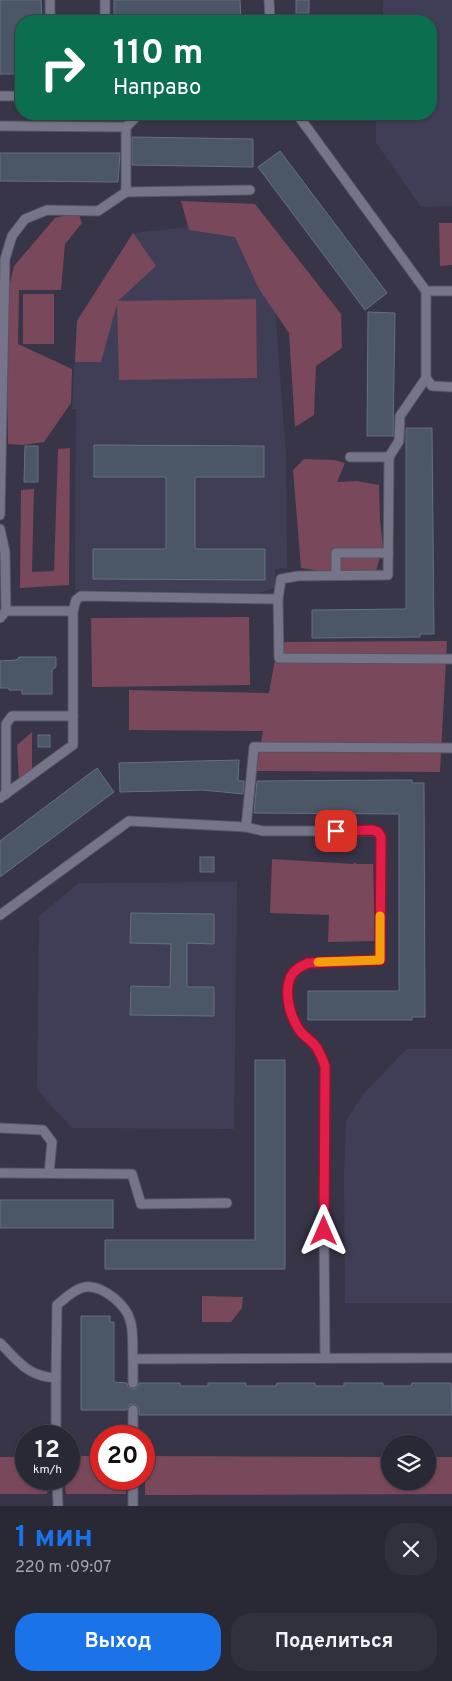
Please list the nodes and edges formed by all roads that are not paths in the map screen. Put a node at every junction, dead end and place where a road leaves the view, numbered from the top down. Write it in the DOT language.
graph roads {
  1 [pos="50,0"];
  2 [pos="105,0"];
  3 [pos="269,0"];
  4 [pos="50,15"];
  5 [pos="105,15"];
  6 [pos="270,15"];
  7 [pos="0,96"];
  8 [pos="15,96"];
  9 [pos="133,120"];
  10 [pos="301,120"];
  11 [pos="0,126"];
  12 [pos="126,127"];
  13 [pos="250,190"];
  14 [pos="126,192"];
  15 [pos="426,291"];
  16 [pos="452,291"];
  17 [pos="426,378"];
  18 [pos="452,387"];
  19 [pos="350,457"];
  20 [pos="389,457"];
  21 [pos="0,515"];
  22 [pos="0,529"];
  23 [pos="388,553"];
  24 [pos="336,575"];
  25 [pos="278,599"];
  26 [pos="73,610"];
  27 [pos="3,614"];
  28 [pos="452,659"];
  29 [pos="73,716"];
  30 [pos="452,748"];
  31 [pos="3,796"];
  32 [pos="246,827"];
  33 [pos="0,915"];
  34 [pos="0,1128"];
  35 [pos="0,1172"];
  36 [pos="49,1173"];
  37 [pos="227,1203"];
  38 [pos="0,1343"];
  39 [pos="325,1357"];
  40 [pos="452,1358"];
  41 [pos="134,1359"];
  42 [pos="56,1378"];
  43 [pos="133,1383"];
  44 [pos="133,1410"];
  45 [pos="56,1425"];
  46 [pos="133,1425"];
  47 [pos="57,1490"];
  48 [pos="133,1490"];
  49 [pos="58,1506"];
  50 [pos="133,1506"];
  1 -- 4 [label="lane"];
  2 -- 5 [label="lane"];
  3 -- 6 [label="lane"];
  7 -- 8 [label="lane"];
  9 -- 12 [label="lane"];
  10 -- 15 [label="lane"];
  11 -- 12 [label="lane"];
  12 -- 14 [label="lane"];
  13 -- 14 [label="lane"];
  14 -- 21 [label="lane"];
  15 -- 16 [label="lane"];
  15 -- 17 [label="lane"];
  17 -- 18 [label="lane"];
  17 -- 20 [label="lane"];
  19 -- 20 [label="lane"];
  20 -- 23 [label="lane"];
  22 -- 27 [label="lane"];
  23 -- 24 [label="lane"];
  23 -- 24 [label="lane"];
  24 -- 25 [label="lane"];
  25 -- 26 [label="lane"];
  25 -- 28 [label="lane"];
  26 -- 27 [label="lane"];
  26 -- 29 [label="lane"];
  29 -- 31 [label="lane"];
  29 -- 31 [label="lane"];
  30 -- 32 [label="lane"];
  32 -- 33 [label="lane"];
  32 -- 39 [label="lane"];
  34 -- 36 [label="lane"];
  35 -- 36 [label="lane"];
  36 -- 37 [label="lane"];
  38 -- 42 [label="lane"];
  39 -- 40 [label="lane"];
  39 -- 41 [label="lane"];
  41 -- 42 [label="lane"];
  41 -- 43 [label="lane"];
  42 -- 45 [label="lane"];
  44 -- 46 [label="lane"];
  47 -- 49 [label="lane"];
  48 -- 50 [label="lane"];
}
